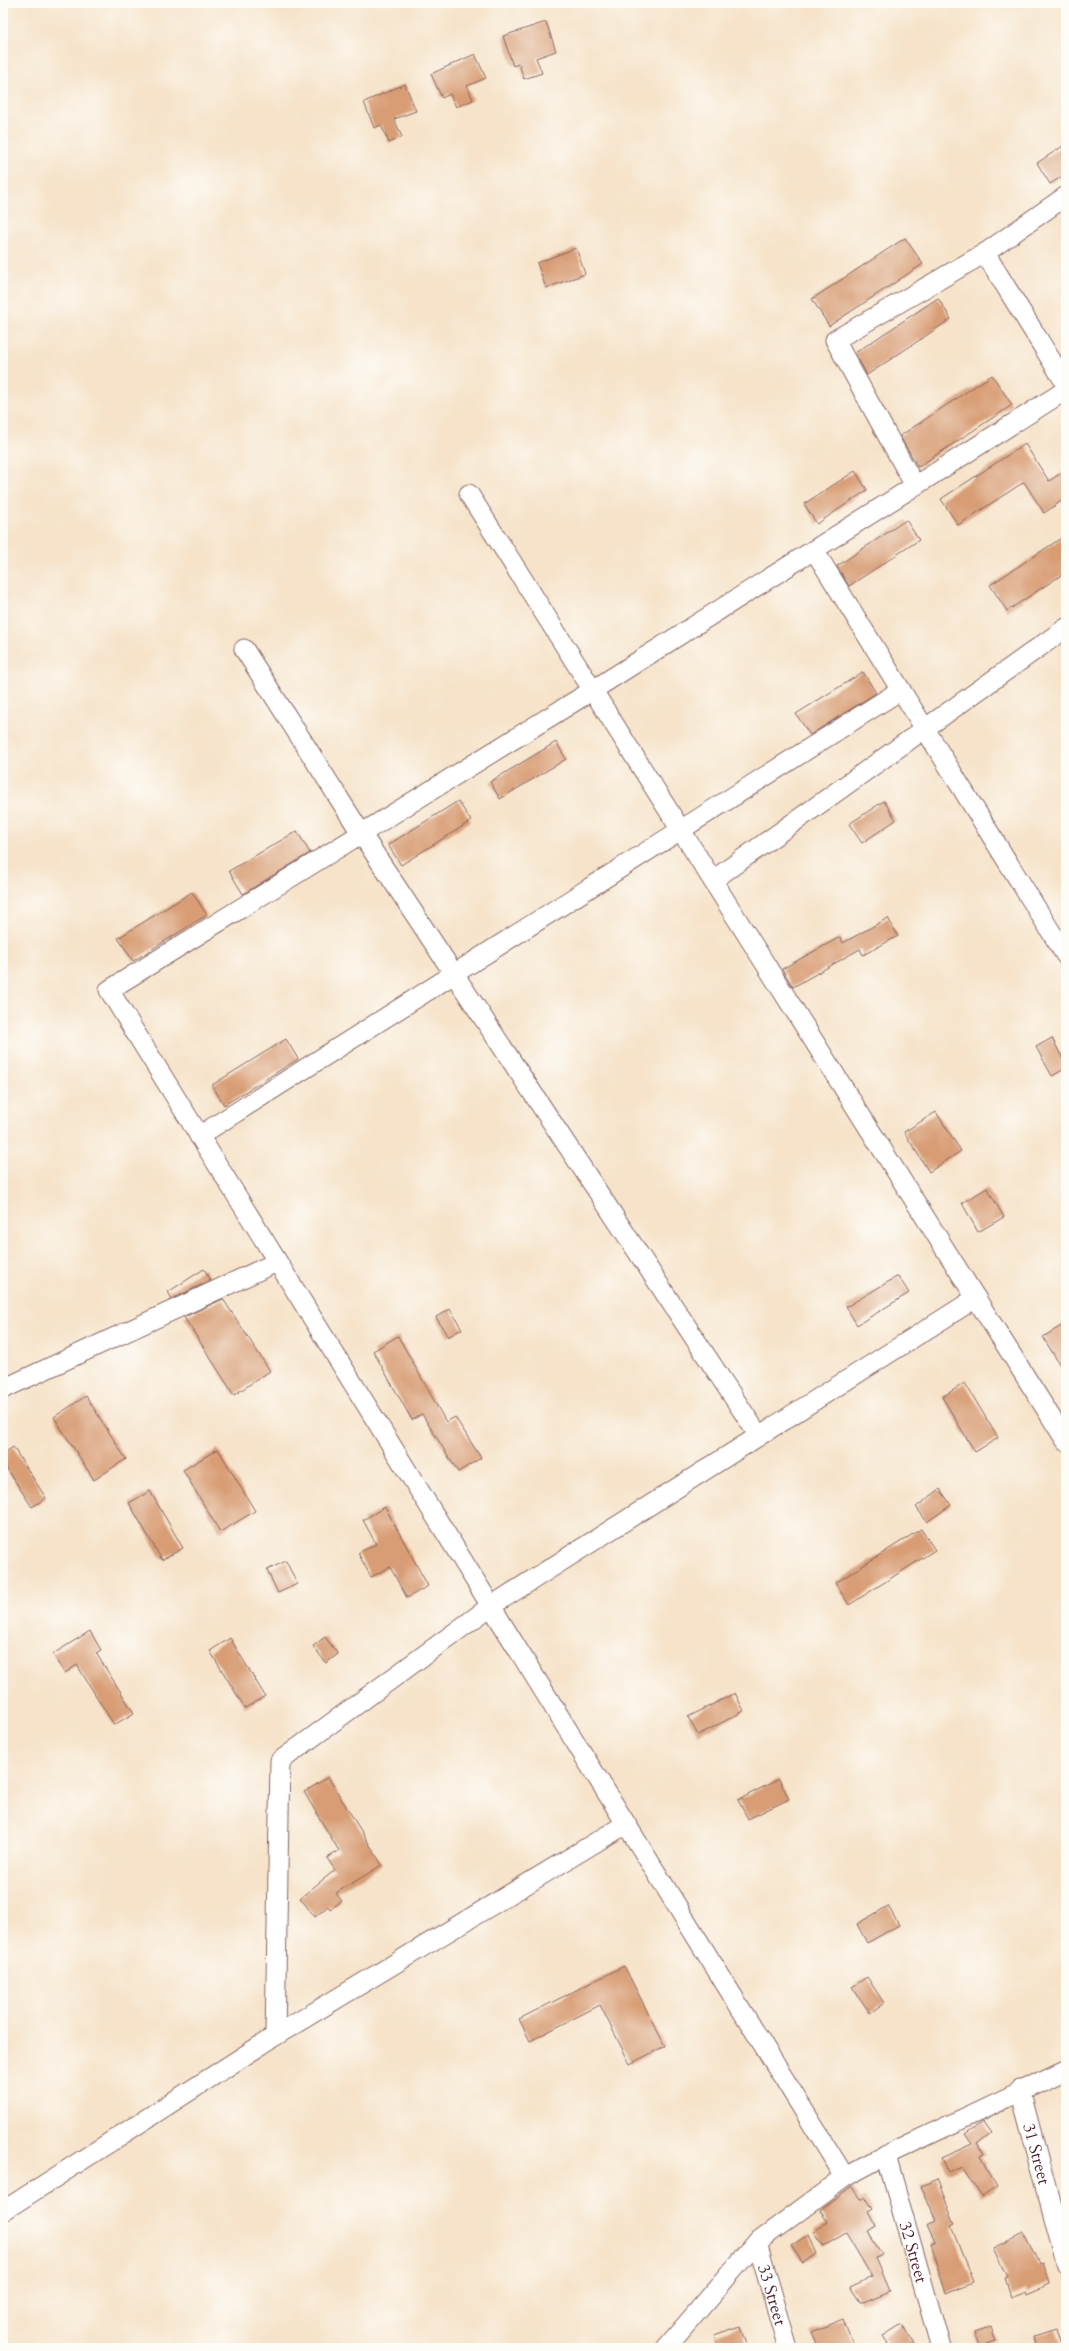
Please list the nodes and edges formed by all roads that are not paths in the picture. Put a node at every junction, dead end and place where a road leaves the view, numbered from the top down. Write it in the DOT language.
graph roads {
  1 [pos="1066,196"];
  2 [pos="985,253"];
  3 [pos="1066,384"];
  4 [pos="1066,390"];
  5 [pos="915,486"];
  6 [pos="470,494"];
  7 [pos="814,550"];
  8 [pos="1066,628"];
  9 [pos="244,649"];
  10 [pos="593,690"];
  11 [pos="901,690"];
  12 [pos="926,730"];
  13 [pos="681,830"];
  14 [pos="362,833"];
  15 [pos="713,880"];
  16 [pos="1066,956"];
  17 [pos="454,974"];
  18 [pos="199,1136"];
  19 [pos="277,1262"];
  20 [pos="976,1298"];
  21 [pos="3,1389"];
  22 [pos="759,1436"];
  23 [pos="1066,1441"];
  24 [pos="491,1606"];
  25 [pos="626,1824"];
  26 [pos="275,2036"];
  27 [pos="1066,2070"];
  28 [pos="1020,2090"];
  29 [pos="886,2155"];
  30 [pos="845,2177"];
  31 [pos="3,2211"];
  32 [pos="758,2242"];
  33 [pos="1066,2263"];
  34 [pos="666,2348"];
  35 [pos="788,2348"];
  36 [pos="942,2348"];
  1 -- 2 [label="street"];
  2 -- 3 [label="street"];
  2 -- 5 [label="street"];
  4 -- 5 [label="street"];
  5 -- 7 [label="street"];
  6 -- 10 [label="street"];
  7 -- 10 [label="street"];
  7 -- 11 [label="street"];
  8 -- 12 [label="street"];
  9 -- 14 [label="street"];
  10 -- 13 [label="street"];
  10 -- 14 [label="street"];
  11 -- 12 [label="street"];
  11 -- 13 [label="street"];
  12 -- 15 [label="street"];
  12 -- 16 [label="street"];
  13 -- 15 [label="street"];
  13 -- 17 [label="street"];
  14 -- 17 [label="street"];
  14 -- 18 [label="street"];
  15 -- 20 [label="street"];
  17 -- 18 [label="street"];
  17 -- 22 [label="street"];
  18 -- 19 [label="street"];
  19 -- 21 [label="street"];
  19 -- 24 [label="street"];
  20 -- 22 [label="street"];
  20 -- 23 [label="street"];
  22 -- 24 [label="street"];
  24 -- 25 [label="street"];
  24 -- 26 [label="street"];
  25 -- 26 [label="street"];
  25 -- 30 [label="street"];
  26 -- 31 [label="street"];
  27 -- 28 [label="street"];
  28 -- 29 [label="street"];
  28 -- 33 [label="street, 31 Street"];
  29 -- 30 [label="street"];
  29 -- 36 [label="street, 32 Street"];
  30 -- 32 [label="street"];
  32 -- 34 [label="street"];
  32 -- 35 [label="street, 33 Street"];
}
